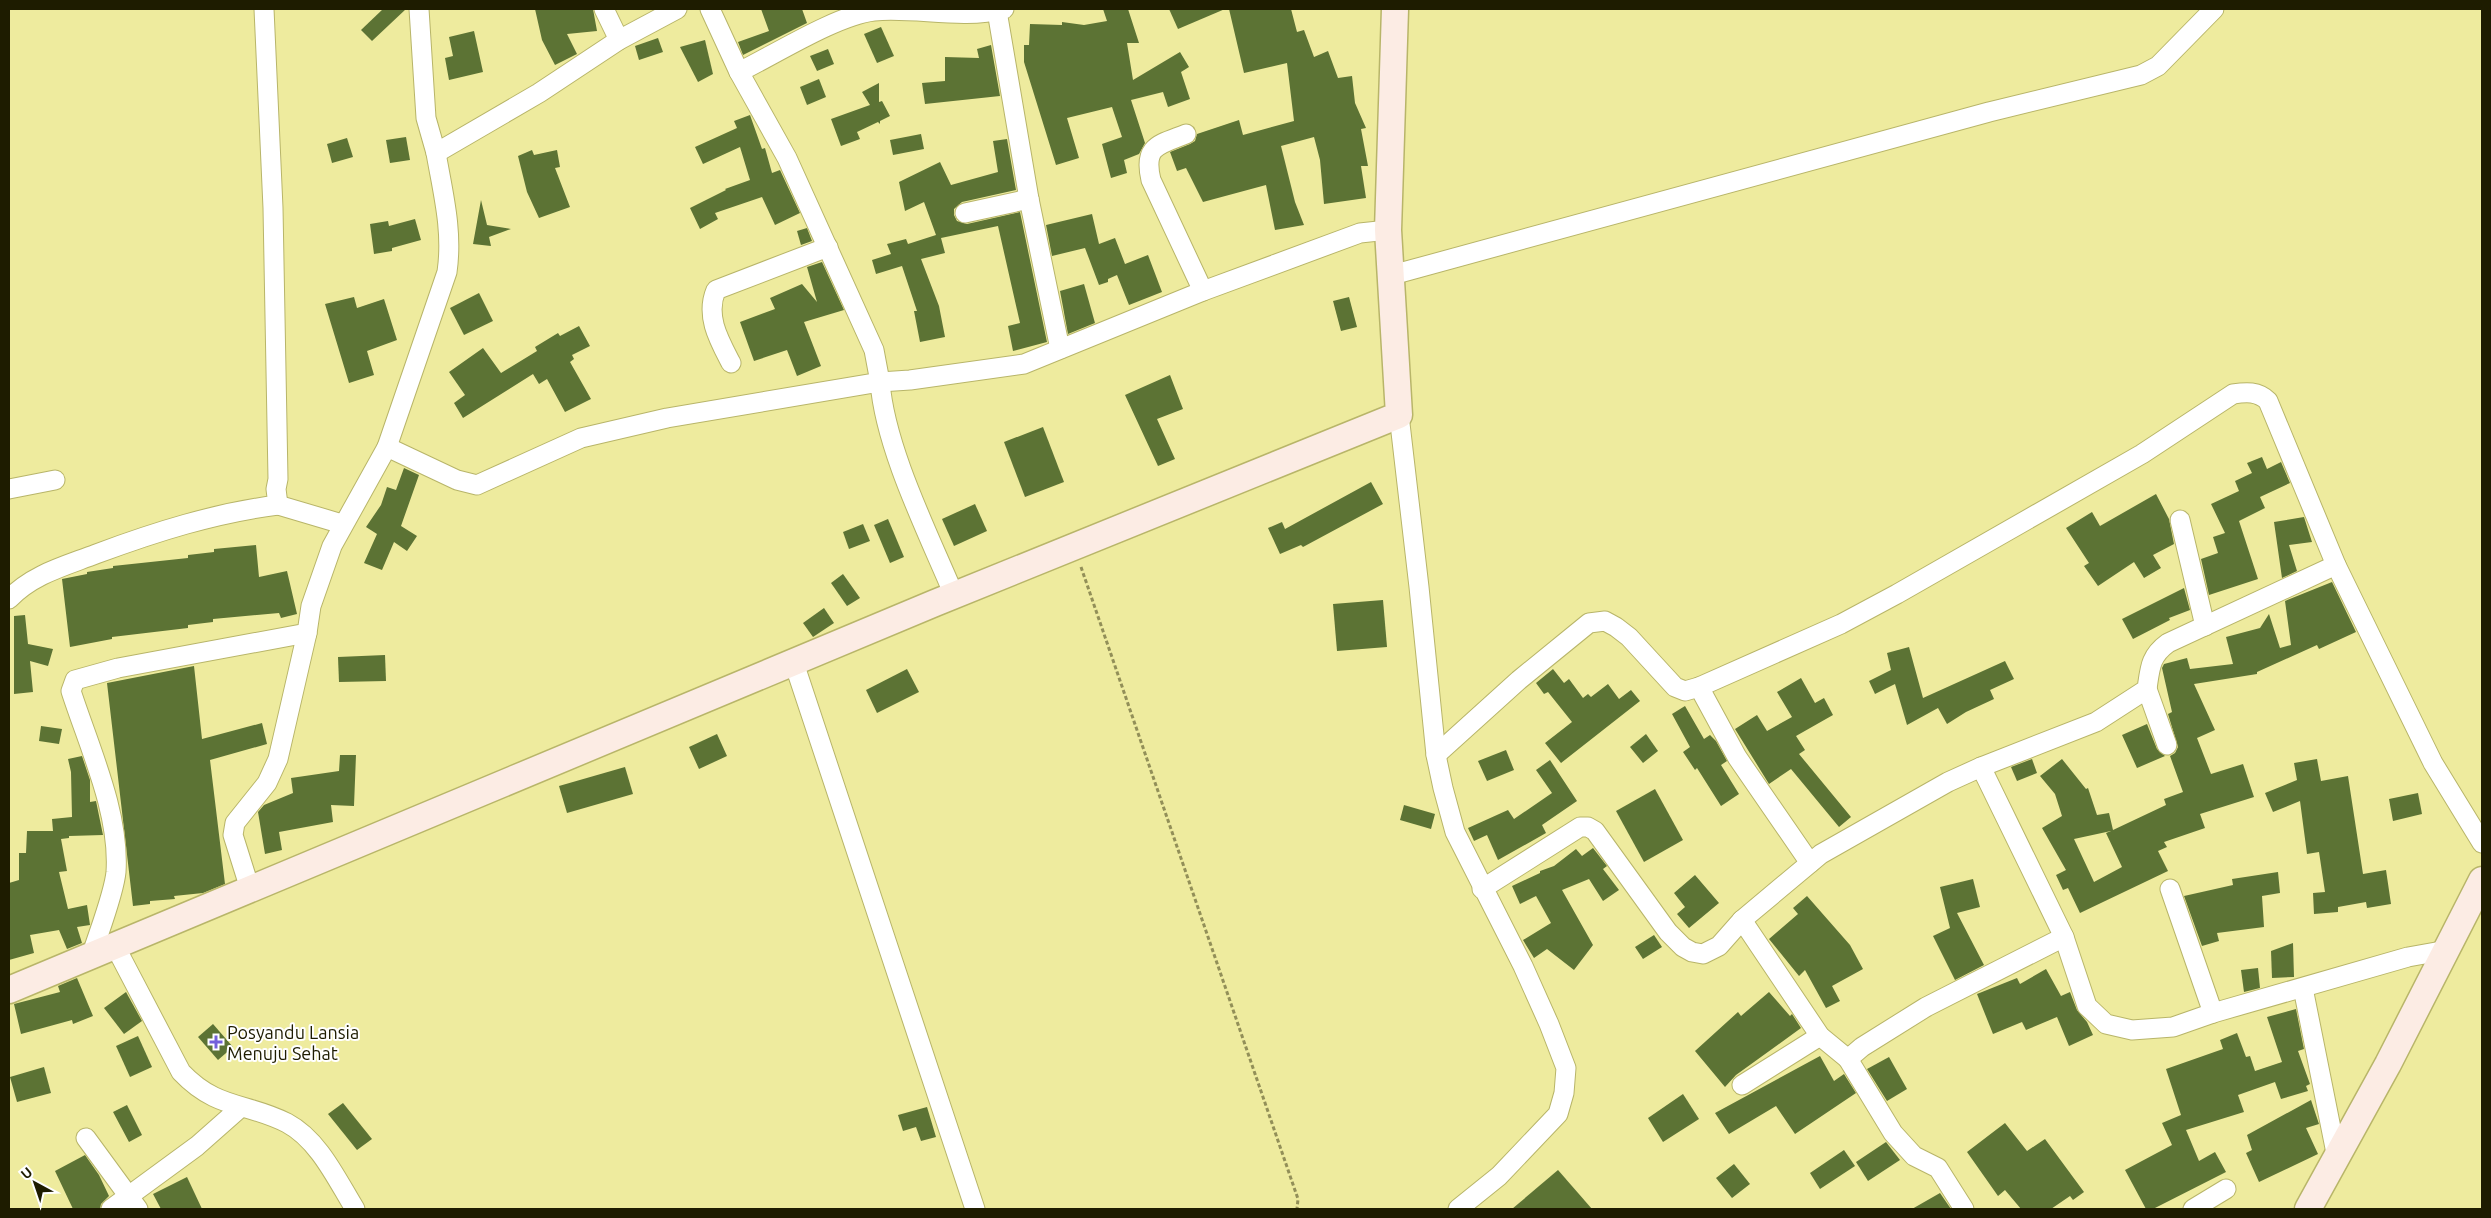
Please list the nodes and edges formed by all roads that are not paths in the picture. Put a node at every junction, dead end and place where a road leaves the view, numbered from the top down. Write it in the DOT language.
graph roads {
  1 [pos="264,9"];
  2 [pos="419,9"];
  3 [pos="604,9"];
  4 [pos="677,9"];
  5 [pos="712,9"];
  6 [pos="1395,9"];
  7 [pos="2214,9"];
  8 [pos="1000,10"];
  9 [pos="932,11"];
  10 [pos="655,14"];
  11 [pos="618,40"];
  12 [pos="739,72"];
  13 [pos="1186,134"];
  14 [pos="436,152"];
  15 [pos="1029,199"];
  16 [pos="965,213"];
  17 [pos="1388,230"];
  18 [pos="828,247"];
  19 [pos="1392,275"];
  20 [pos="1203,291"];
  21 [pos="1060,349"];
  22 [pos="732,363"];
  23 [pos="880,382"];
  24 [pos="1399,415"];
  25 [pos="387,447"];
  26 [pos="55,480"];
  27 [pos="9,489"];
  28 [pos="278,505"];
  29 [pos="2180,520"];
  30 [pos="342,524"];
  31 [pos="2336,565"];
  32 [pos="954,595"];
  33 [pos="9,599"];
  34 [pos="2205,626"];
  35 [pos="307,633"];
  36 [pos="794,663"];
  37 [pos="1699,687"];
  38 [pos="2148,689"];
  39 [pos="2167,744"];
  40 [pos="1436,754"];
  41 [pos="1980,767"];
  42 [pos="2482,844"];
  43 [pos="1810,863"];
  44 [pos="2482,880"];
  45 [pos="250,889"];
  46 [pos="1482,889"];
  47 [pos="2170,889"];
  48 [pos="1742,920"];
  49 [pos="2064,937"];
  50 [pos="115,946"];
  51 [pos="2447,950"];
  52 [pos="91,957"];
  53 [pos="2303,988"];
  54 [pos="9,990"];
  55 [pos="2213,1013"];
  56 [pos="1820,1036"];
  57 [pos="1848,1059"];
  58 [pos="1742,1086"];
  59 [pos="240,1108"];
  60 [pos="86,1138"];
  61 [pos="2337,1158"];
  62 [pos="2226,1189"];
  63 [pos="134,1203"];
  64 [pos="111,1209"];
  65 [pos="355,1209"];
  66 [pos="975,1209"];
  67 [pos="1458,1209"];
  68 [pos="1964,1209"];
  69 [pos="2193,1209"];
  70 [pos="2308,1209"];
  1 -- 28 [label="street"];
  2 -- 14 [label="street"];
  3 -- 11 [label="street"];
  4 -- 10 [label="street"];
  5 -- 12 [label="street"];
  6 -- 17 [label="street"];
  7 -- 19 [label="street"];
  8 -- 9 [label="street"];
  8 -- 15 [label="street"];
  9 -- 12 [label="street"];
  10 -- 11 [label="street"];
  11 -- 14 [label="street"];
  12 -- 18 [label="street"];
  13 -- 20 [label="street"];
  14 -- 25 [label="street"];
  15 -- 16 [label="street"];
  15 -- 21 [label="street"];
  17 -- 19 [label="street"];
  17 -- 20 [label="street"];
  18 -- 22 [label="street"];
  18 -- 23 [label="street"];
  19 -- 24 [label="street"];
  20 -- 21 [label="street"];
  21 -- 23 [label="street"];
  23 -- 25 [label="street"];
  23 -- 32 [label="street"];
  24 -- 32 [label="street"];
  24 -- 40 [label="street"];
  25 -- 30 [label="street"];
  26 -- 27 [label="street"];
  28 -- 30 [label="street"];
  28 -- 33 [label="street"];
  29 -- 34 [label="street"];
  30 -- 35 [label="street"];
  31 -- 34 [label="street"];
  31 -- 37 [label="street"];
  31 -- 42 [label="street"];
  32 -- 36 [label="street"];
  34 -- 38 [label="street"];
  35 -- 45 [label="street"];
  35 -- 52 [label="street"];
  36 -- 45 [label="street"];
  36 -- 66 [label="street"];
  37 -- 40 [label="street"];
  37 -- 43 [label="street"];
  38 -- 39 [label="street"];
  38 -- 41 [label="street"];
  40 -- 46 [label="street"];
  41 -- 43 [label="street"];
  41 -- 49 [label="street"];
  43 -- 48 [label="street"];
  44 -- 51 [label="street"];
  45 -- 50 [label="street"];
  46 -- 48 [label="street"];
  46 -- 67 [label="street"];
  47 -- 55 [label="street"];
  48 -- 56 [label="street"];
  49 -- 55 [label="street"];
  49 -- 57 [label="street"];
  50 -- 52 [label="street"];
  50 -- 59 [label="street"];
  51 -- 53 [label="street"];
  51 -- 61 [label="street"];
  52 -- 54 [label="street"];
  53 -- 55 [label="street"];
  53 -- 61 [label="street"];
  56 -- 57 [label="street"];
  56 -- 58 [label="street"];
  57 -- 68 [label="street"];
  59 -- 63 [label="street"];
  59 -- 65 [label="street"];
  60 -- 63 [label="street"];
  61 -- 70 [label="street"];
  62 -- 69 [label="street"];
  63 -- 64 [label="street"];
}
